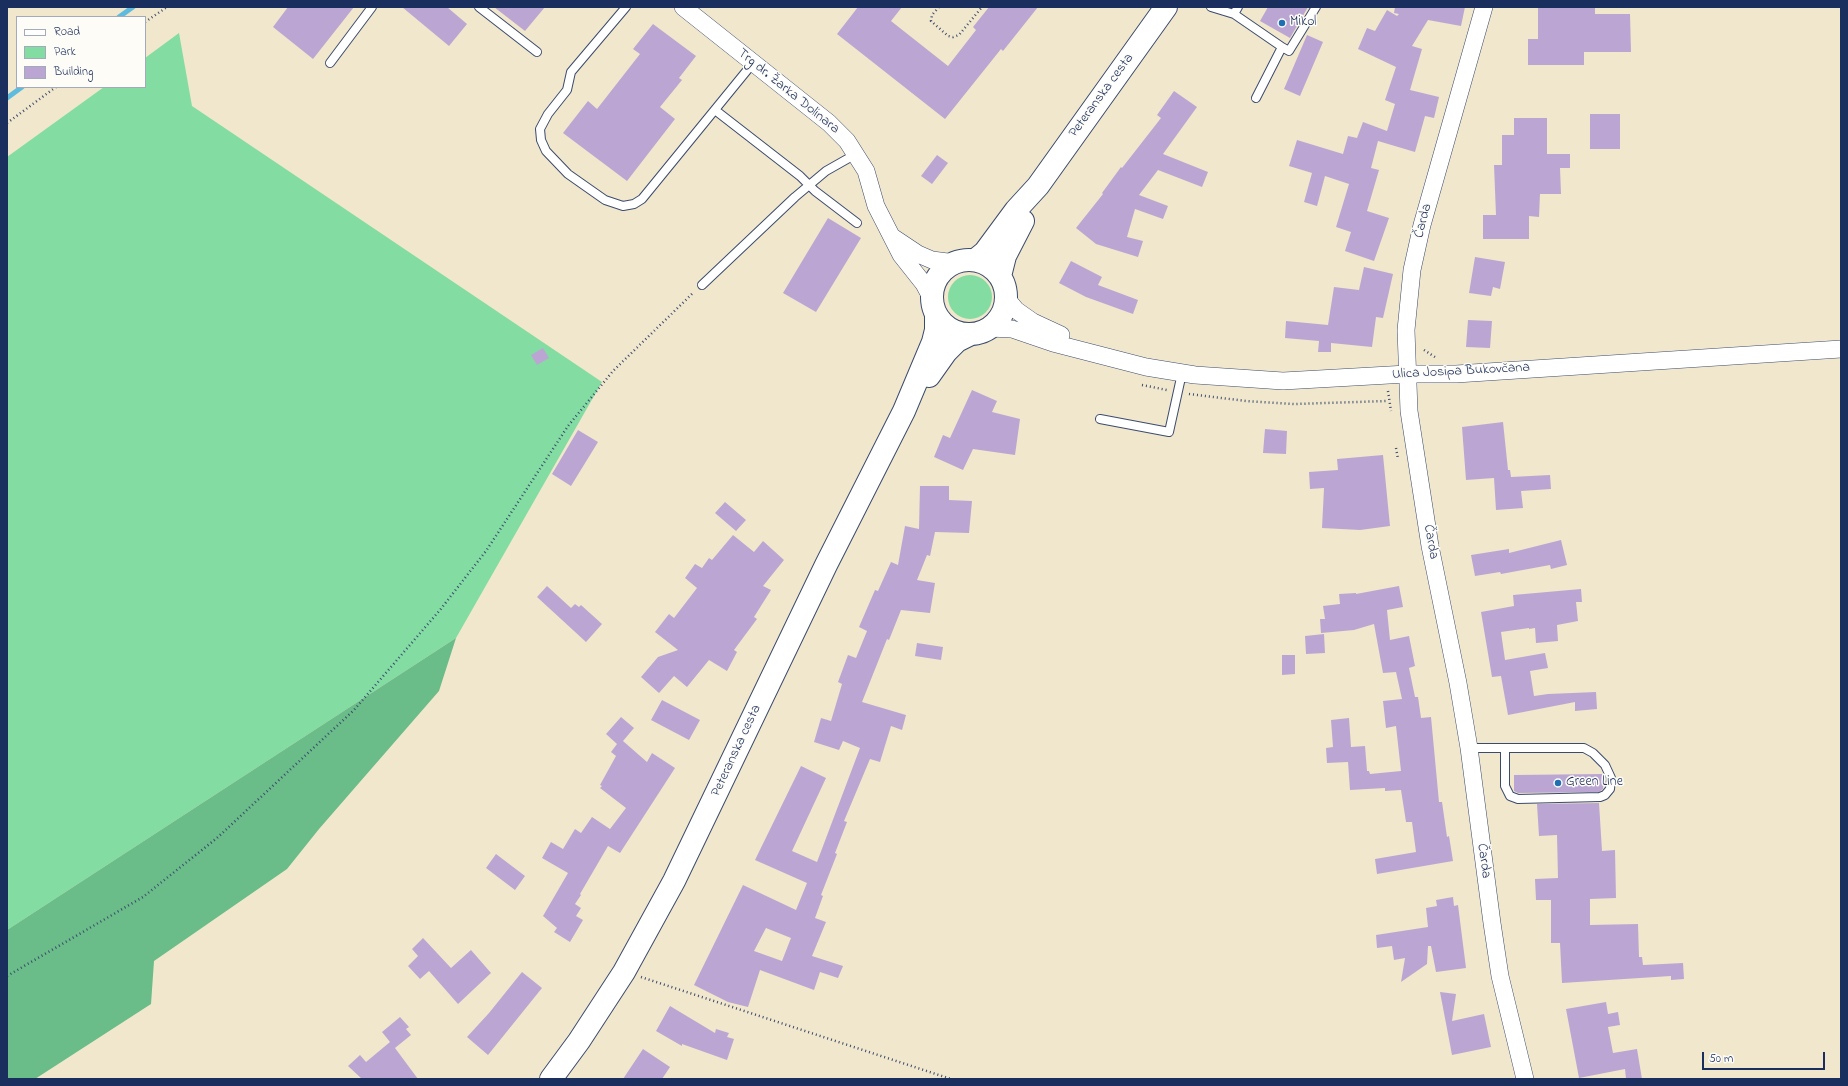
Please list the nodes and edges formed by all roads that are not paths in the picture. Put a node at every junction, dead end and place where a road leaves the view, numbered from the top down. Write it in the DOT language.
graph roads {
  1 [pos="372,7"];
  2 [pos="479,7"];
  3 [pos="626,7"];
  4 [pos="683,7"];
  5 [pos="1166,7"];
  6 [pos="1212,7"];
  7 [pos="1238,7"];
  8 [pos="1316,7"];
  9 [pos="1484,7"];
  10 [pos="1234,14"];
  11 [pos="1282,47"];
  12 [pos="537,52"];
  13 [pos="330,63"];
  14 [pos="753,63"];
  15 [pos="1256,98"];
  16 [pos="715,110"];
  17 [pos="856,154"];
  18 [pos="809,186"];
  19 [pos="1038,186"];
  20 [pos="856,222"];
  21 [pos="891,235"];
  22 [pos="965,262"];
  23 [pos="1000,276"];
  24 [pos="702,285"];
  25 [pos="1006,298"];
  26 [pos="934,306"];
  27 [pos="980,331"];
  28 [pos="1841,349"];
  29 [pos="1083,350"];
  30 [pos="1182,373"];
  31 [pos="1407,374"];
  32 [pos="904,411"];
  33 [pos="1100,419"];
  34 [pos="1468,748"];
  35 [pos="1505,748"];
  36 [pos="551,1079"];
  37 [pos="1525,1079"];
  1 -- 13 [label="lane"];
  2 -- 12 [label="lane"];
  3 -- 16 [label="lane"];
  4 -- 14 [label="street, Trg dr. Žarka Dolinara"];
  5 -- 19 [label="main road, Peteranska cesta"];
  6 -- 10 [label="lane"];
  7 -- 10 [label="lane"];
  8 -- 11 [label="lane"];
  9 -- 31 [label="street, Čarda"];
  10 -- 11 [label="lane"];
  11 -- 15 [label="lane"];
  14 -- 16 [label="lane"];
  14 -- 17 [label="street, Trg dr. Žarka Dolinara"];
  16 -- 18 [label="lane"];
  17 -- 18 [label="lane"];
  17 -- 21 [label="street, Trg dr. Žarka Dolinara"];
  18 -- 20 [label="lane"];
  18 -- 24 [label="lane"];
  19 -- 22 [label="main road, Peteranska cesta"];
  19 -- 23 [label="main road, Peteranska cesta"];
  21 -- 22 [label="street, Trg dr. Žarka Dolinara"];
  21 -- 26 [label="street, Trg dr. Žarka Dolinara"];
  22 -- 23 [label="main road"];
  22 -- 26 [label="main road"];
  23 -- 25 [label="main road"];
  25 -- 27 [label="main road"];
  25 -- 29 [label="street, Ulica Josipa Bukovčana"];
  26 -- 27 [label="main road"];
  26 -- 32 [label="main road, Peteranska cesta"];
  27 -- 29 [label="street, Ulica Josipa Bukovčana"];
  27 -- 32 [label="main road, Peteranska cesta"];
  28 -- 31 [label="street, Ulica Josipa Bukovčana"];
  29 -- 30 [label="street, Ulica Josipa Bukovčana"];
  30 -- 31 [label="street, Ulica Josipa Bukovčana"];
  30 -- 33 [label="lane"];
  31 -- 34 [label="street, Čarda"];
  32 -- 36 [label="main road, Peteranska cesta"];
  34 -- 35 [label="lane"];
  34 -- 37 [label="street, Čarda"];
  35 -- 35 [label="lane"];
}
